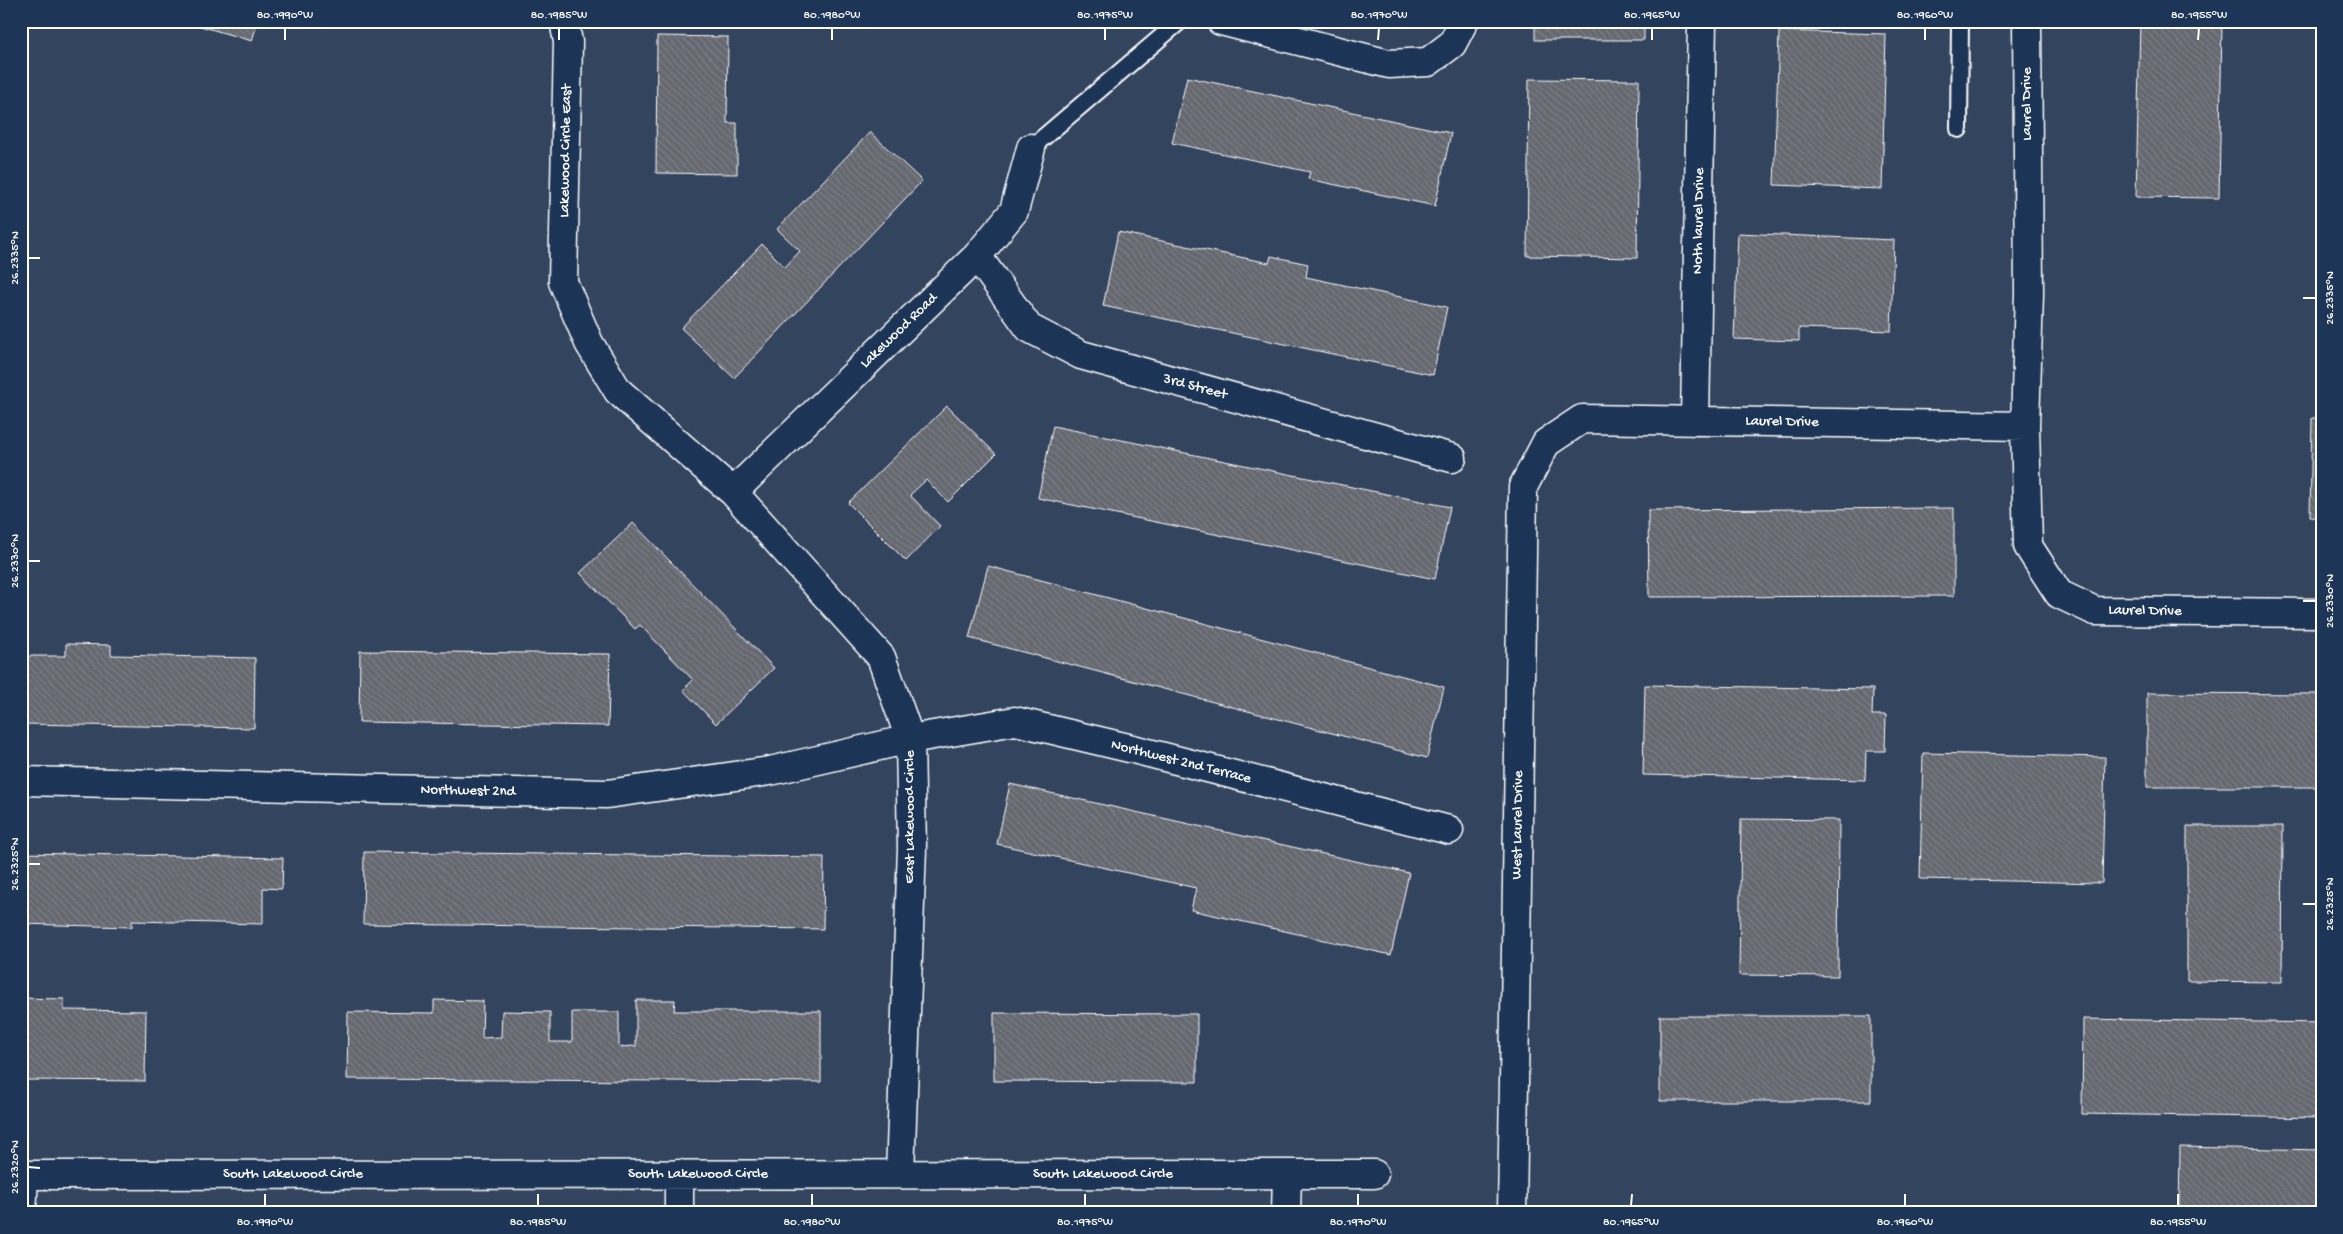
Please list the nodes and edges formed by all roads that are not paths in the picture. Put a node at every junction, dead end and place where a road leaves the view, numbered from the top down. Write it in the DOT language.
graph roads {
  1 [pos="564,21"];
  2 [pos="1180,21"];
  3 [pos="1221,21"];
  4 [pos="1464,21"];
  5 [pos="1702,21"];
  6 [pos="1960,21"];
  7 [pos="2027,21"];
  8 [pos="1958,130"];
  9 [pos="1031,148"];
  10 [pos="977,256"];
  11 [pos="563,282"];
  12 [pos="1696,421"];
  13 [pos="2026,426"];
  14 [pos="1546,444"];
  15 [pos="1452,458"];
  16 [pos="733,492"];
  17 [pos="2322,613"];
  18 [pos="910,739"];
  19 [pos="21,782"];
  20 [pos="1449,830"];
  21 [pos="23,1174"];
  22 [pos="679,1174"];
  23 [pos="900,1174"];
  24 [pos="1286,1174"];
  25 [pos="1374,1174"];
  26 [pos="22,1213"];
  27 [pos="679,1213"];
  28 [pos="1286,1213"];
  29 [pos="1512,1213"];
  1 -- 11 [label="street, Lakewood Circle East"];
  2 -- 9 [label="lane"];
  3 -- 4 [label="street"];
  5 -- 12 [label="street, Noth laurel Drive"];
  6 -- 8 [label="lane"];
  7 -- 13 [label="street, Laurel Drive"];
  9 -- 10 [label="street, Lakewood Road"];
  10 -- 15 [label="street, 3rd Street"];
  10 -- 16 [label="street, Lakewood Road"];
  11 -- 16 [label="street, East Lakewood Circle"];
  12 -- 13 [label="street, Laurel Drive"];
  12 -- 14 [label="street, Laurel Drive"];
  13 -- 17 [label="street, Laurel Drive"];
  14 -- 29 [label="street, West Laurel Drive"];
  16 -- 18 [label="street, East Lakewood Circle"];
  18 -- 19 [label="street, Northwest 2nd"];
  18 -- 20 [label="street, Northwest 2nd Terrace"];
  18 -- 23 [label="street, East Lakewood Circle"];
  21 -- 22 [label="street, South Lakewood Circle"];
  21 -- 26 [label="street"];
  22 -- 23 [label="street, South Lakewood Circle"];
  22 -- 27 [label="street"];
  23 -- 24 [label="street, South Lakewood Circle"];
  24 -- 25 [label="street, South Lakewood Circle"];
  24 -- 28 [label="street"];
}
